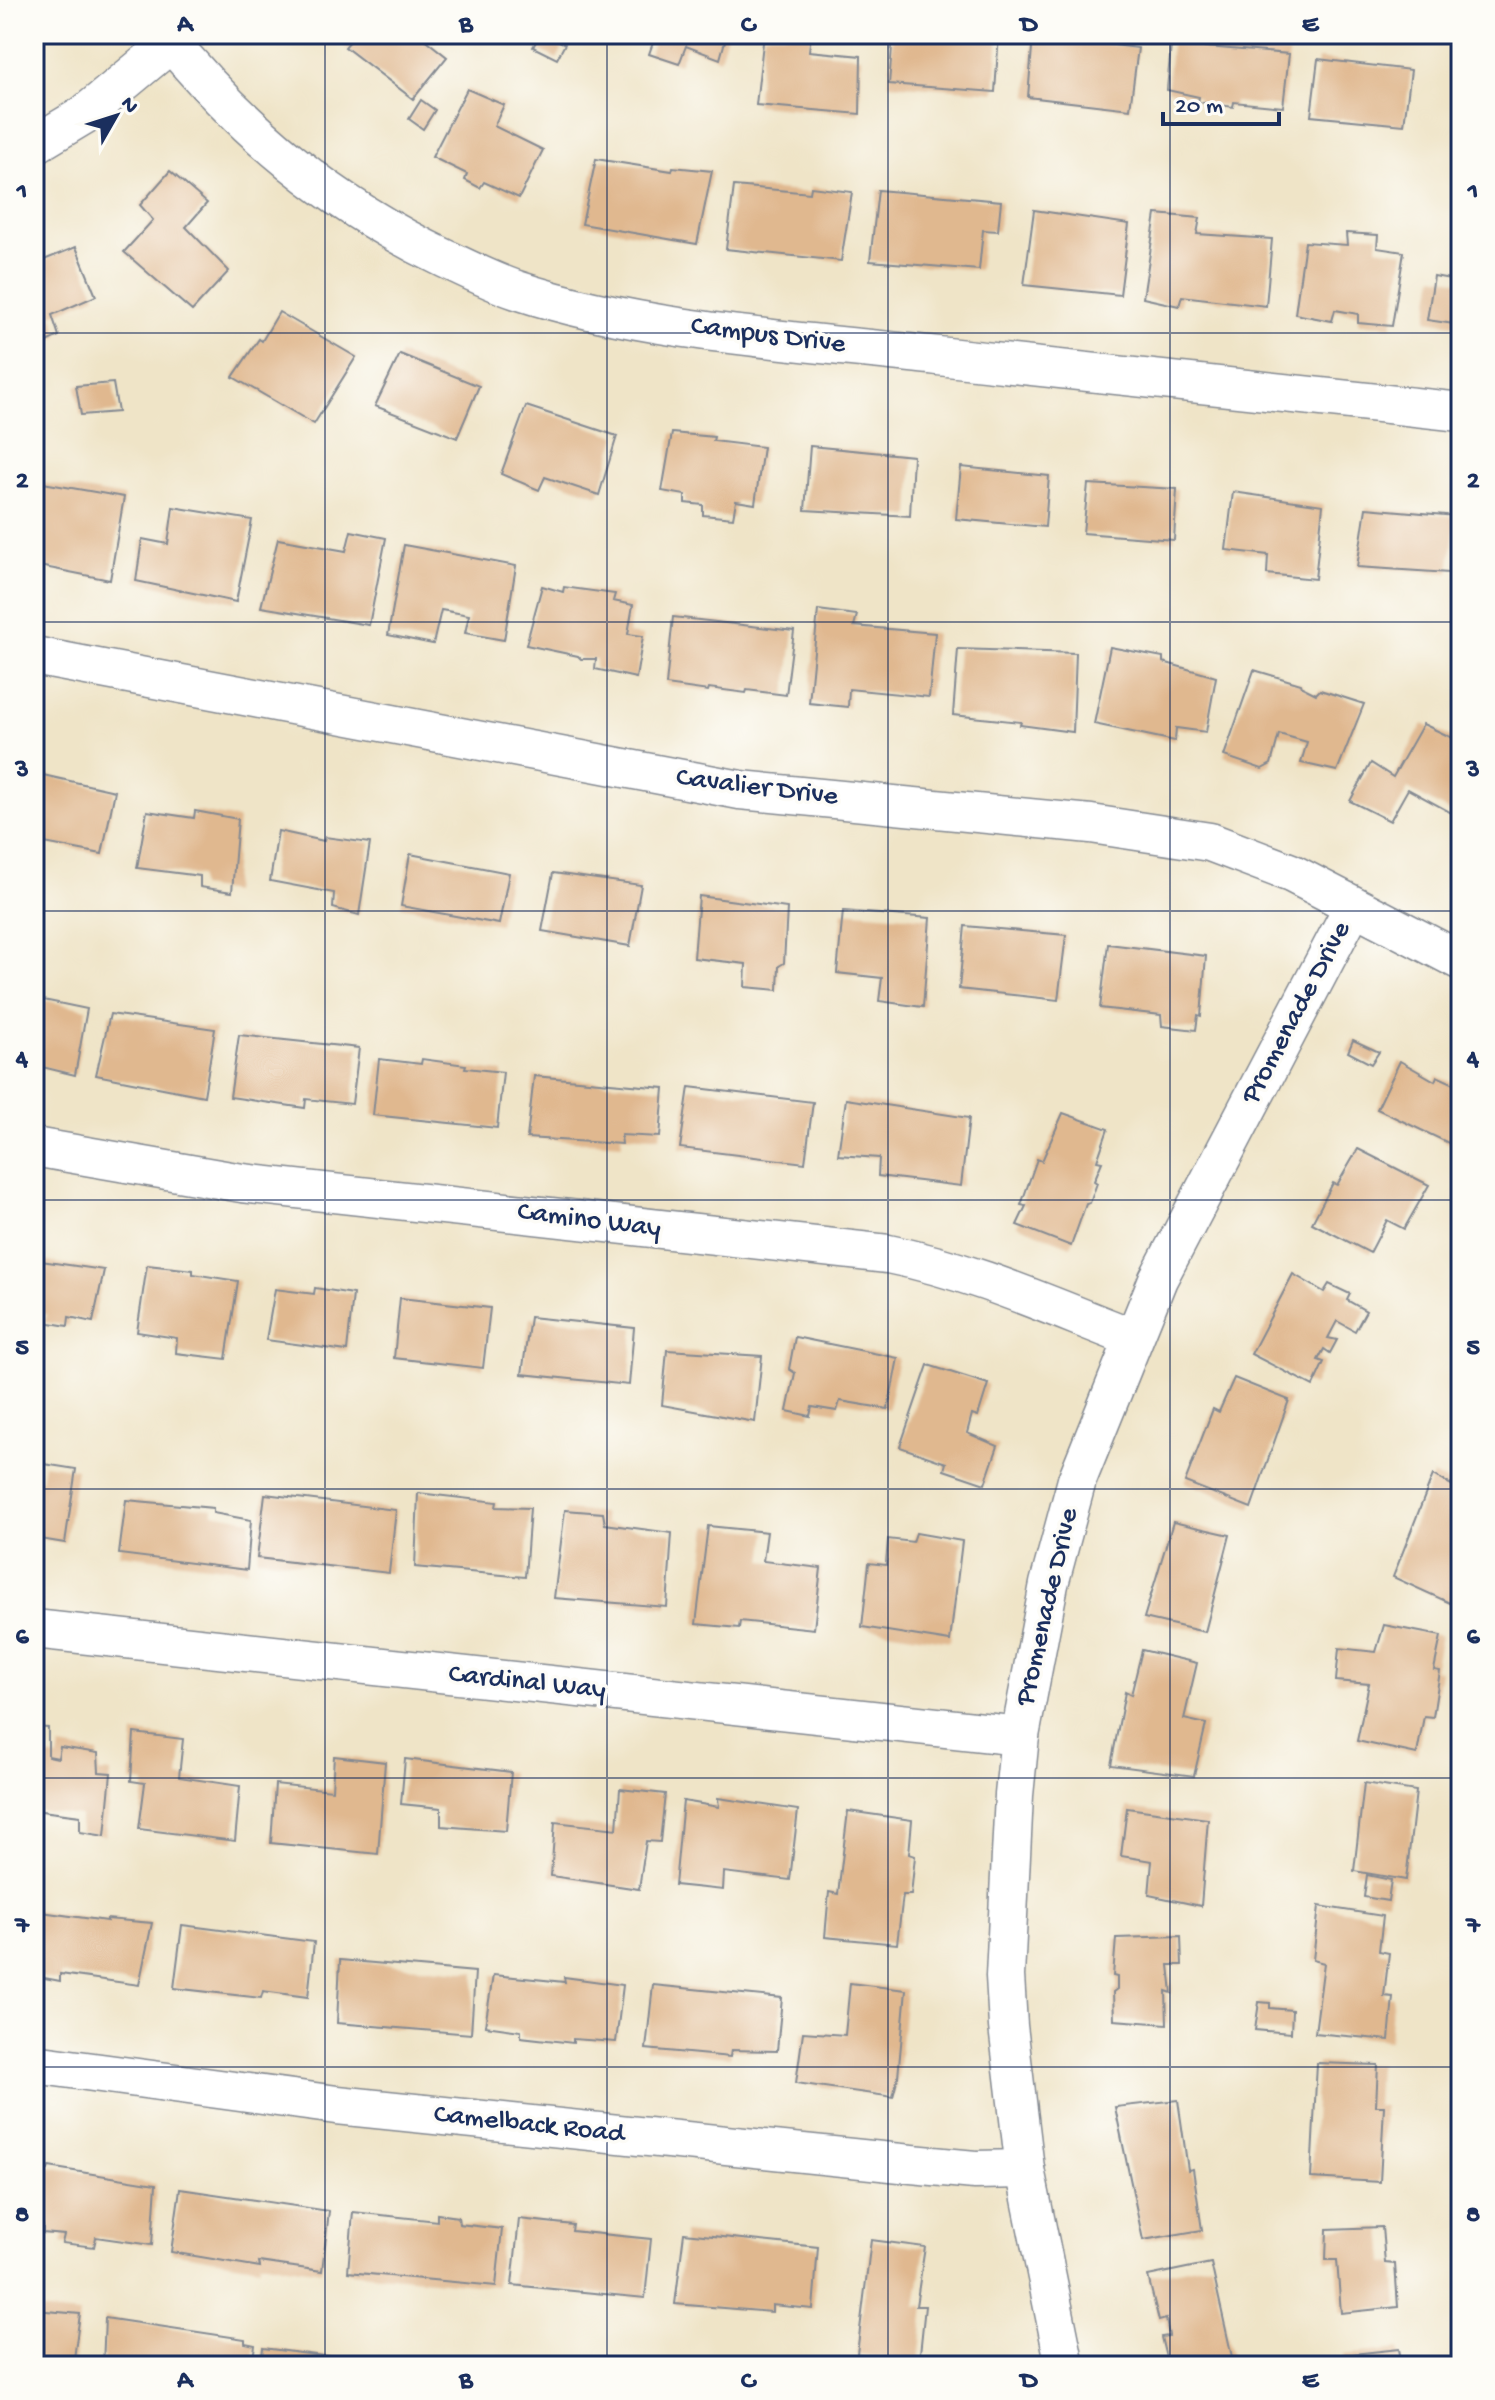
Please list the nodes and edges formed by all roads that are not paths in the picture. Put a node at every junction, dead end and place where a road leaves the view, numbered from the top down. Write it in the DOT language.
graph roads {
  1 [pos="168,39"];
  2 [pos="34,145"];
  3 [pos="1461,412"];
  4 [pos="34,656"];
  5 [pos="1353,907"];
  6 [pos="1461,961"];
  7 [pos="34,1147"];
  8 [pos="1133,1338"];
  9 [pos="34,1629"];
  10 [pos="1020,1736"];
  11 [pos="34,2064"];
  12 [pos="1025,2169"];
  13 [pos="1065,2366"];
  1 -- 2 [label="street"];
  1 -- 3 [label="street, Campus Drive"];
  4 -- 5 [label="street, Cavalier Drive"];
  5 -- 6 [label="street, Cavalier Drive"];
  5 -- 8 [label="street, Promenade Drive"];
  7 -- 8 [label="street, Camino Way"];
  8 -- 10 [label="street, Promenade Drive"];
  9 -- 10 [label="street, Cardinal Way"];
  10 -- 12 [label="street, Promenade Drive"];
  11 -- 12 [label="street, Camelback Road"];
  12 -- 13 [label="street, Promenade Drive"];
}
